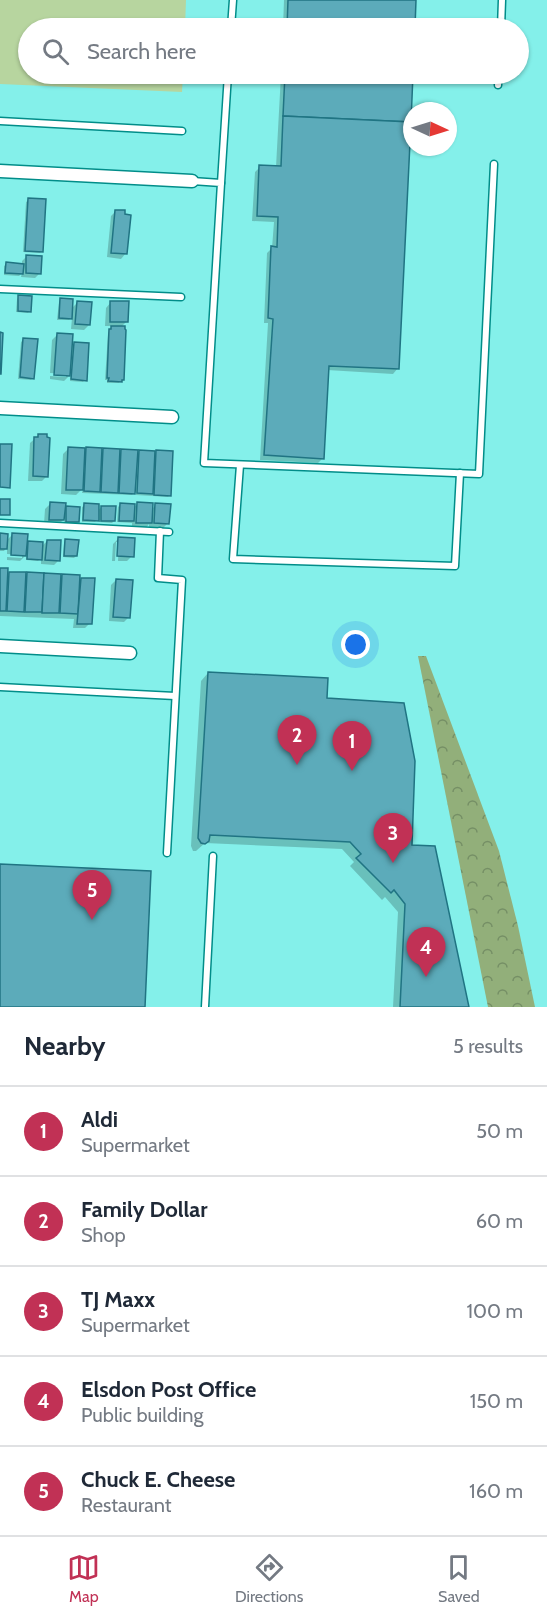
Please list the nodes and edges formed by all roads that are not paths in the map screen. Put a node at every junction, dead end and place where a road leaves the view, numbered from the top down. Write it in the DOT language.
graph roads {
  1 [pos="233,0"];
  2 [pos="502,0"];
  3 [pos="232,18"];
  4 [pos="501,18"];
  5 [pos="227,84"];
  6 [pos="0,121"];
  7 [pos="182,131"];
  8 [pos="494,164"];
  9 [pos="0,171"];
  10 [pos="192,181"];
  11 [pos="221,183"];
  12 [pos="0,289"];
  13 [pos="181,297"];
  14 [pos="0,408"];
  15 [pos="172,417"];
  16 [pos="240,465"];
  17 [pos="460,473"];
  18 [pos="0,524"];
  19 [pos="160,531"];
  20 [pos="169,532"];
  21 [pos="0,646"];
  22 [pos="130,653"];
  23 [pos="0,687"];
  24 [pos="175,696"];
  25 [pos="167,854"];
  26 [pos="213,856"];
  27 [pos="205,1007"];
  1 -- 3 [label="lane"];
  2 -- 4 [label="lane"];
  5 -- 11 [label="lane"];
  6 -- 7 [label="lane"];
  8 -- 17 [label="lane"];
  9 -- 10 [label="street"];
  10 -- 11 [label="lane"];
  11 -- 16 [label="lane"];
  12 -- 13 [label="lane"];
  14 -- 15 [label="street"];
  16 -- 17 [label="lane"];
  16 -- 17 [label="lane"];
  18 -- 19 [label="lane"];
  19 -- 20 [label="lane"];
  19 -- 24 [label="lane"];
  21 -- 22 [label="street"];
  23 -- 24 [label="lane"];
  24 -- 25 [label="lane"];
  26 -- 27 [label="lane"];
}
